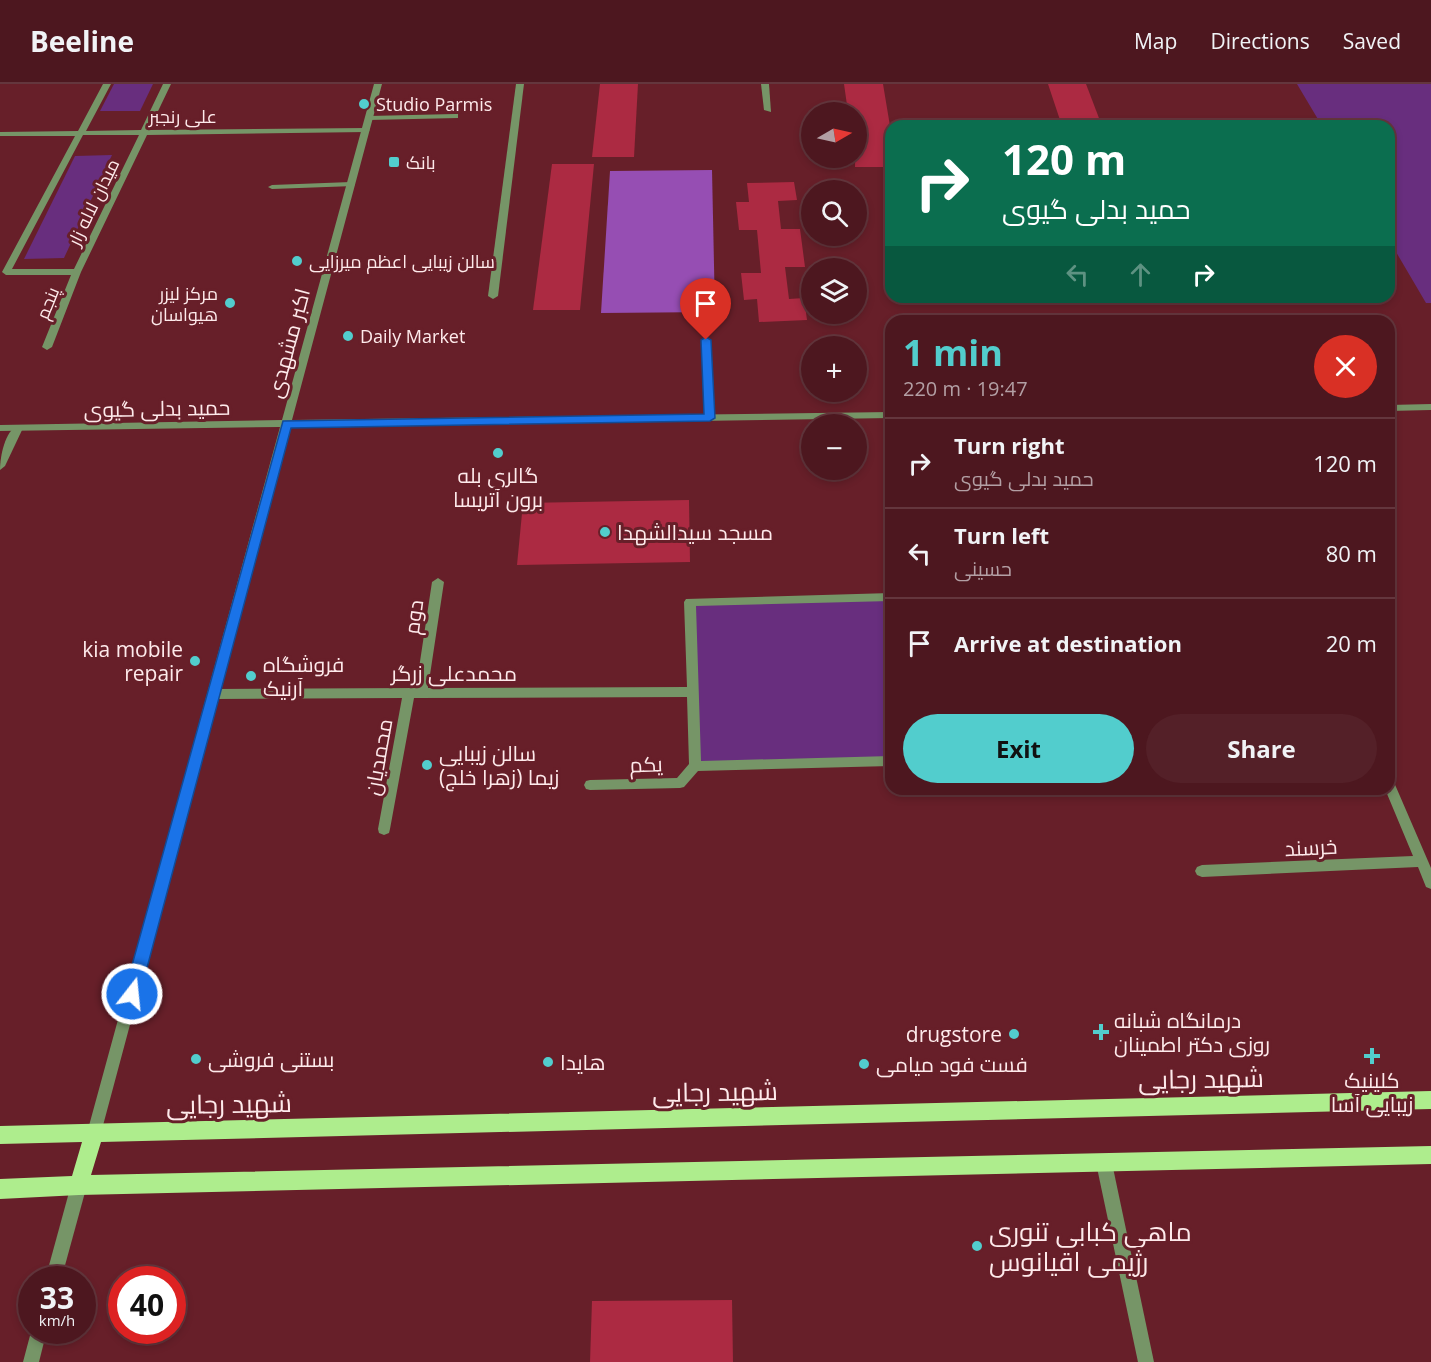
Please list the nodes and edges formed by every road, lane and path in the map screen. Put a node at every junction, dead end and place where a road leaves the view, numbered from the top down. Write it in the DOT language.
graph roads {
  1 [pos="107,84"];
  2 [pos="167,84"];
  3 [pos="378,84"];
  4 [pos="520,84"];
  5 [pos="765,84"];
  6 [pos="768,111"];
  7 [pos="455,116"];
  8 [pos="369,118"];
  9 [pos="366,130"];
  10 [pos="145,131"];
  11 [pos="81,133"];
  12 [pos="0,134"];
  13 [pos="351,184"];
  14 [pos="272,187"];
  15 [pos="6,272"];
  16 [pos="77,272"];
  17 [pos="0,282"];
  18 [pos="493,296"];
  19 [pos="706,340"];
  20 [pos="47,347"];
  21 [pos="1431,407"];
  22 [pos="1395,408"];
  23 [pos="885,415"];
  24 [pos="710,418"];
  25 [pos="287,424"];
  26 [pos="0,428"];
  27 [pos="18,428"];
  28 [pos="0,466"];
  29 [pos="438,582"];
  30 [pos="885,597"];
  31 [pos="693,692"];
  32 [pos="415,693"];
  33 [pos="215,694"];
  34 [pos="885,761"];
  35 [pos="695,766"];
  36 [pos="590,785"];
  37 [pos="1394,795"];
  38 [pos="384,829"];
  39 [pos="1422,861"];
  40 [pos="1202,871"];
  41 [pos="1431,883"];
  42 [pos="1431,1100"];
  43 [pos="94,1133"];
  44 [pos="0,1135"];
  45 [pos="1431,1155"];
  46 [pos="1104,1162"];
  47 [pos="79,1185"];
  48 [pos="0,1189"];
  49 [pos="57,1266"];
  50 [pos="36,1344"];
  51 [pos="31,1362"];
  52 [pos="1146,1362"];
  1 -- 11 [label="street, میدان لاله زار"];
  2 -- 10 [label="street, میدان لاله زار"];
  3 -- 8 [label="street, اکبر مشهدی"];
  4 -- 18 [label="street"];
  5 -- 6 [label="street"];
  7 -- 8 [label="street"];
  8 -- 9 [label="street, اکبر مشهدی"];
  9 -- 10 [label="street, علی رنجبر"];
  9 -- 13 [label="street, اکبر مشهدی"];
  10 -- 11 [label="street, علی رنجبر"];
  10 -- 16 [label="street, میدان لاله زار"];
  11 -- 12 [label="street, علی رنجبر"];
  11 -- 15 [label="street, میدان لاله زار"];
  13 -- 14 [label="street"];
  13 -- 25 [label="street, اکبر مشهدی"];
  15 -- 16 [label="street, میدان لاله زار"];
  15 -- 17 [label="street"];
  16 -- 20 [label="street, پنجم"];
  19 -- 24 [label="street"];
  21 -- 22 [label="street"];
  23 -- 24 [label="street, حمید بدلی گیوی"];
  24 -- 25 [label="street, حمید بدلی گیوی"];
  25 -- 27 [label="street, حمید بدلی گیوی"];
  25 -- 33 [label="street, اکبر مشهدی"];
  26 -- 27 [label="street, حمید بدلی گیوی"];
  27 -- 28 [label="street"];
  29 -- 32 [label="street, دوم"];
  30 -- 31 [label="street"];
  31 -- 32 [label="street, محمدعلی زرگر"];
  31 -- 35 [label="street"];
  32 -- 33 [label="street, محمدعلی زرگر"];
  32 -- 38 [label="street, محمدیان"];
  33 -- 43 [label="street, اکبر مشهدی"];
  34 -- 35 [label="street"];
  35 -- 36 [label="street, یکم"];
  37 -- 39 [label="street"];
  39 -- 40 [label="street, خرسند"];
  39 -- 41 [label="street"];
  42 -- 43 [label="main road, شهید رجایی"];
  43 -- 44 [label="main road, شهید رجایی"];
  43 -- 47 [label="main road"];
  45 -- 46 [label="main road"];
  46 -- 47 [label="main road"];
  46 -- 52 [label="street"];
  47 -- 48 [label="main road"];
  47 -- 49 [label="street"];
  50 -- 51 [label="street"];
}
